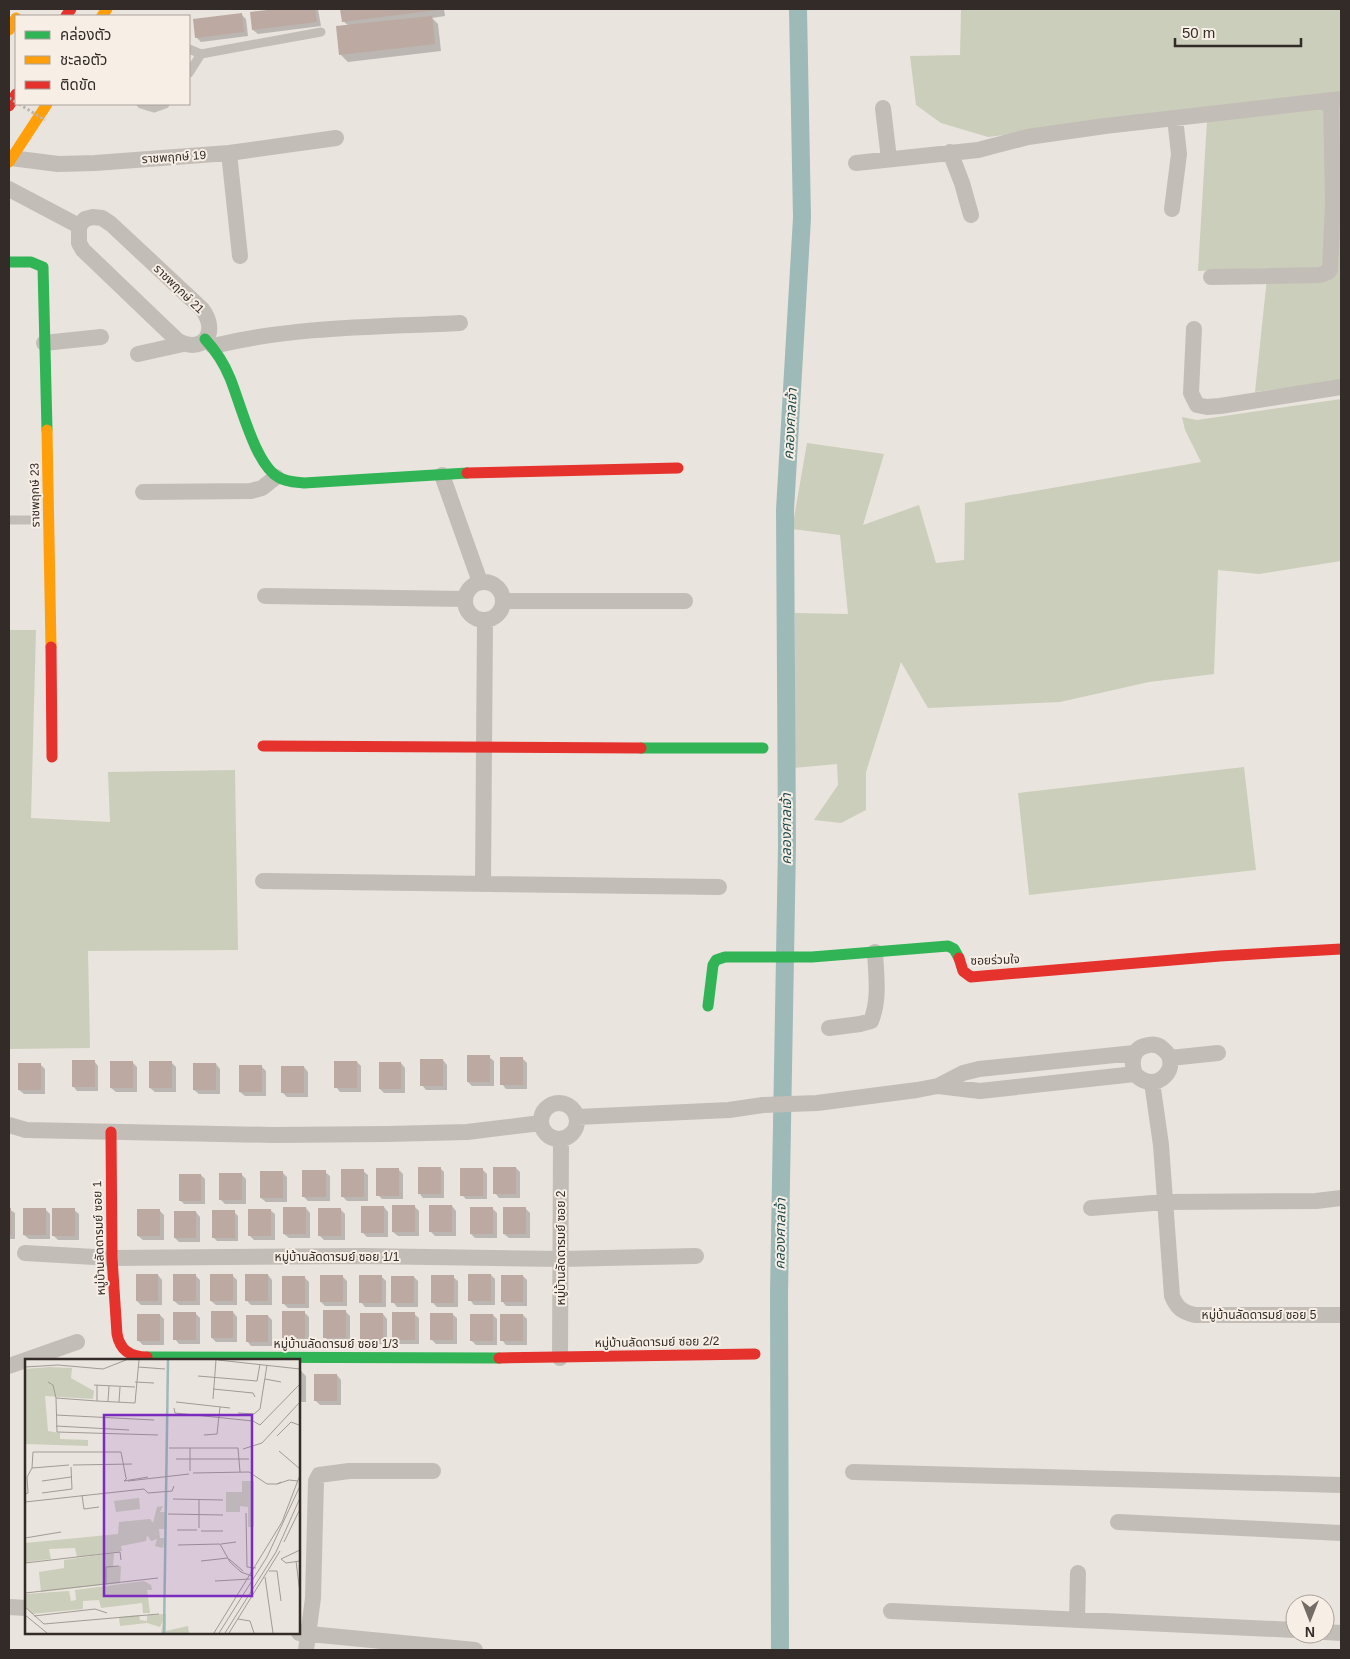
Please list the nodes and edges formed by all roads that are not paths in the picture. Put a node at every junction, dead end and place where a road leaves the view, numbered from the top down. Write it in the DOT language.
graph roads {
  1 [pos="321,32"];
  2 [pos="190,49"];
  3 [pos="201,54"];
  4 [pos="190,71"];
  5 [pos="1336,100"];
  6 [pos="46,105"];
  7 [pos="144,105"];
  8 [pos="162,105"];
  9 [pos="883,108"];
  10 [pos="1176,118"];
  11 [pos="336,138"];
  12 [pos="950,152"];
  13 [pos="229,153"];
  14 [pos="889,159"];
  15 [pos="10,160"];
  16 [pos="856,163"];
  17 [pos="9,189"];
  18 [pos="1172,208"];
  19 [pos="971,216"];
  20 [pos="79,226"];
  21 [pos="240,256"];
  22 [pos="9,262"];
  23 [pos="1211,277"];
  24 [pos="460,323"];
  25 [pos="1194,329"];
  26 [pos="100,337"];
  27 [pos="44,342"];
  28 [pos="209,342"];
  29 [pos="183,344"];
  30 [pos="138,354"];
  31 [pos="1341,387"];
  32 [pos="678,468"];
  33 [pos="442,475"];
  34 [pos="276,477"];
  35 [pos="143,492"];
  36 [pos="9,520"];
  37 [pos="33,520"];
  38 [pos="480,582"];
  39 [pos="266,596"];
  40 [pos="465,599"];
  41 [pos="503,601"];
  42 [pos="685,601"];
  43 [pos="485,620"];
  44 [pos="262,746"];
  45 [pos="484,748"];
  46 [pos="764,748"];
  47 [pos="52,757"];
  48 [pos="263,881"];
  49 [pos="483,883"];
  50 [pos="719,886"];
  51 [pos="1341,949"];
  52 [pos="875,952"];
  53 [pos="708,1006"];
  54 [pos="829,1028"];
  55 [pos="1134,1053"];
  56 [pos="1218,1053"];
  57 [pos="1170,1058"];
  58 [pos="1135,1074"];
  59 [pos="1152,1082"];
  60 [pos="938,1086"];
  61 [pos="577,1117"];
  62 [pos="541,1123"];
  63 [pos="9,1126"];
  64 [pos="111,1132"];
  65 [pos="562,1139"];
  66 [pos="1341,1198"];
  67 [pos="1165,1202"];
  68 [pos="1091,1208"];
  69 [pos="25,1253"];
  70 [pos="696,1256"];
  71 [pos="112,1258"];
  72 [pos="562,1259"];
  73 [pos="1341,1314"];
  74 [pos="77,1342"];
  75 [pos="118,1343"];
  76 [pos="755,1354"];
  77 [pos="560,1358"];
  78 [pos="29,1359"];
  79 [pos="25,1360"];
  80 [pos="9,1366"];
  81 [pos="433,1471"];
  82 [pos="853,1472"];
  83 [pos="1341,1484"];
  84 [pos="1118,1522"];
  85 [pos="1341,1533"];
  86 [pos="1078,1573"];
  87 [pos="9,1607"];
  88 [pos="25,1608"];
  89 [pos="891,1611"];
  90 [pos="1076,1618"];
  91 [pos="1285,1629"];
  92 [pos="304,1633"];
  93 [pos="306,1650"];
  94 [pos="475,1650"];
  1 -- 3 [label="lane"];
  2 -- 3 [label="lane"];
  3 -- 4 [label="lane"];
  5 -- 10 [label="street"];
  5 -- 23 [label="street"];
  6 -- 15 [label="street"];
  7 -- 8 [label="lane"];
  9 -- 14 [label="street"];
  10 -- 12 [label="street"];
  10 -- 18 [label="street"];
  11 -- 13 [label="street, ราชพฤกษ์ 19"];
  12 -- 14 [label="street"];
  12 -- 19 [label="street"];
  13 -- 15 [label="street, ราชพฤกษ์ 19"];
  13 -- 21 [label="street"];
  14 -- 16 [label="street"];
  17 -- 20 [label="street"];
  20 -- 28 [label="street, ราชพฤกษ์ 21"];
  20 -- 29 [label="street"];
  22 -- 27 [label="street, ราชพฤกษ์ 23"];
  24 -- 28 [label="street"];
  25 -- 31 [label="street"];
  26 -- 27 [label="street"];
  27 -- 47 [label="street, ราชพฤกษ์ 23"];
  28 -- 29 [label="street"];
  28 -- 34 [label="street"];
  29 -- 30 [label="street"];
  32 -- 33 [label="street"];
  33 -- 34 [label="street"];
  33 -- 38 [label="street"];
  34 -- 35 [label="street"];
  36 -- 37 [label="lane"];
  38 -- 40 [label="street"];
  38 -- 41 [label="street"];
  39 -- 40 [label="street"];
  40 -- 43 [label="street"];
  41 -- 42 [label="street"];
  41 -- 43 [label="street"];
  43 -- 45 [label="street"];
  44 -- 45 [label="street"];
  45 -- 46 [label="street"];
  45 -- 49 [label="street"];
  48 -- 49 [label="street"];
  49 -- 50 [label="street"];
  51 -- 52 [label="street, ซอยร่วมใจ"];
  52 -- 53 [label="street, ซอยร่วมใจ"];
  52 -- 54 [label="street"];
  55 -- 57 [label="street"];
  55 -- 58 [label="street"];
  55 -- 60 [label="street"];
  56 -- 57 [label="street"];
  57 -- 59 [label="street"];
  58 -- 59 [label="street"];
  58 -- 60 [label="street"];
  59 -- 67 [label="street"];
  60 -- 61 [label="street"];
  61 -- 62 [label="street"];
  61 -- 65 [label="street"];
  62 -- 64 [label="street"];
  62 -- 65 [label="street"];
  63 -- 64 [label="street"];
  64 -- 71 [label="street, หมู่บ้านลัดดารมย์ ซอย 1"];
  65 -- 72 [label="street, หมู่บ้านลัดดารมย์ ซอย 2"];
  66 -- 67 [label="street"];
  67 -- 68 [label="street"];
  67 -- 73 [label="street, หมู่บ้านลัดดารมย์ ซอย 5"];
  69 -- 71 [label="street, หมู่บ้านลัดดารมย์ ซอย 1/1"];
  70 -- 72 [label="street, หมู่บ้านลัดดารมย์ ซอย 1/1"];
  71 -- 72 [label="street, หมู่บ้านลัดดารมย์ ซอย 1/1"];
  71 -- 75 [label="street, หมู่บ้านลัดดารมย์ ซอย 1"];
  72 -- 77 [label="street, หมู่บ้านลัดดารมย์ ซอย 2"];
  74 -- 78 [label="street"];
  75 -- 77 [label="street, หมู่บ้านลัดดารมย์ ซอย 1/3"];
  76 -- 77 [label="street, หมู่บ้านลัดดารมย์ ซอย 2/2"];
  79 -- 80 [label="street"];
  81 -- 92 [label="street"];
  82 -- 83 [label="street"];
  84 -- 85 [label="street"];
  86 -- 90 [label="street"];
  87 -- 88 [label="street"];
  89 -- 90 [label="street"];
  90 -- 91 [label="street"];
  92 -- 93 [label="street"];
  92 -- 94 [label="street"];
}
